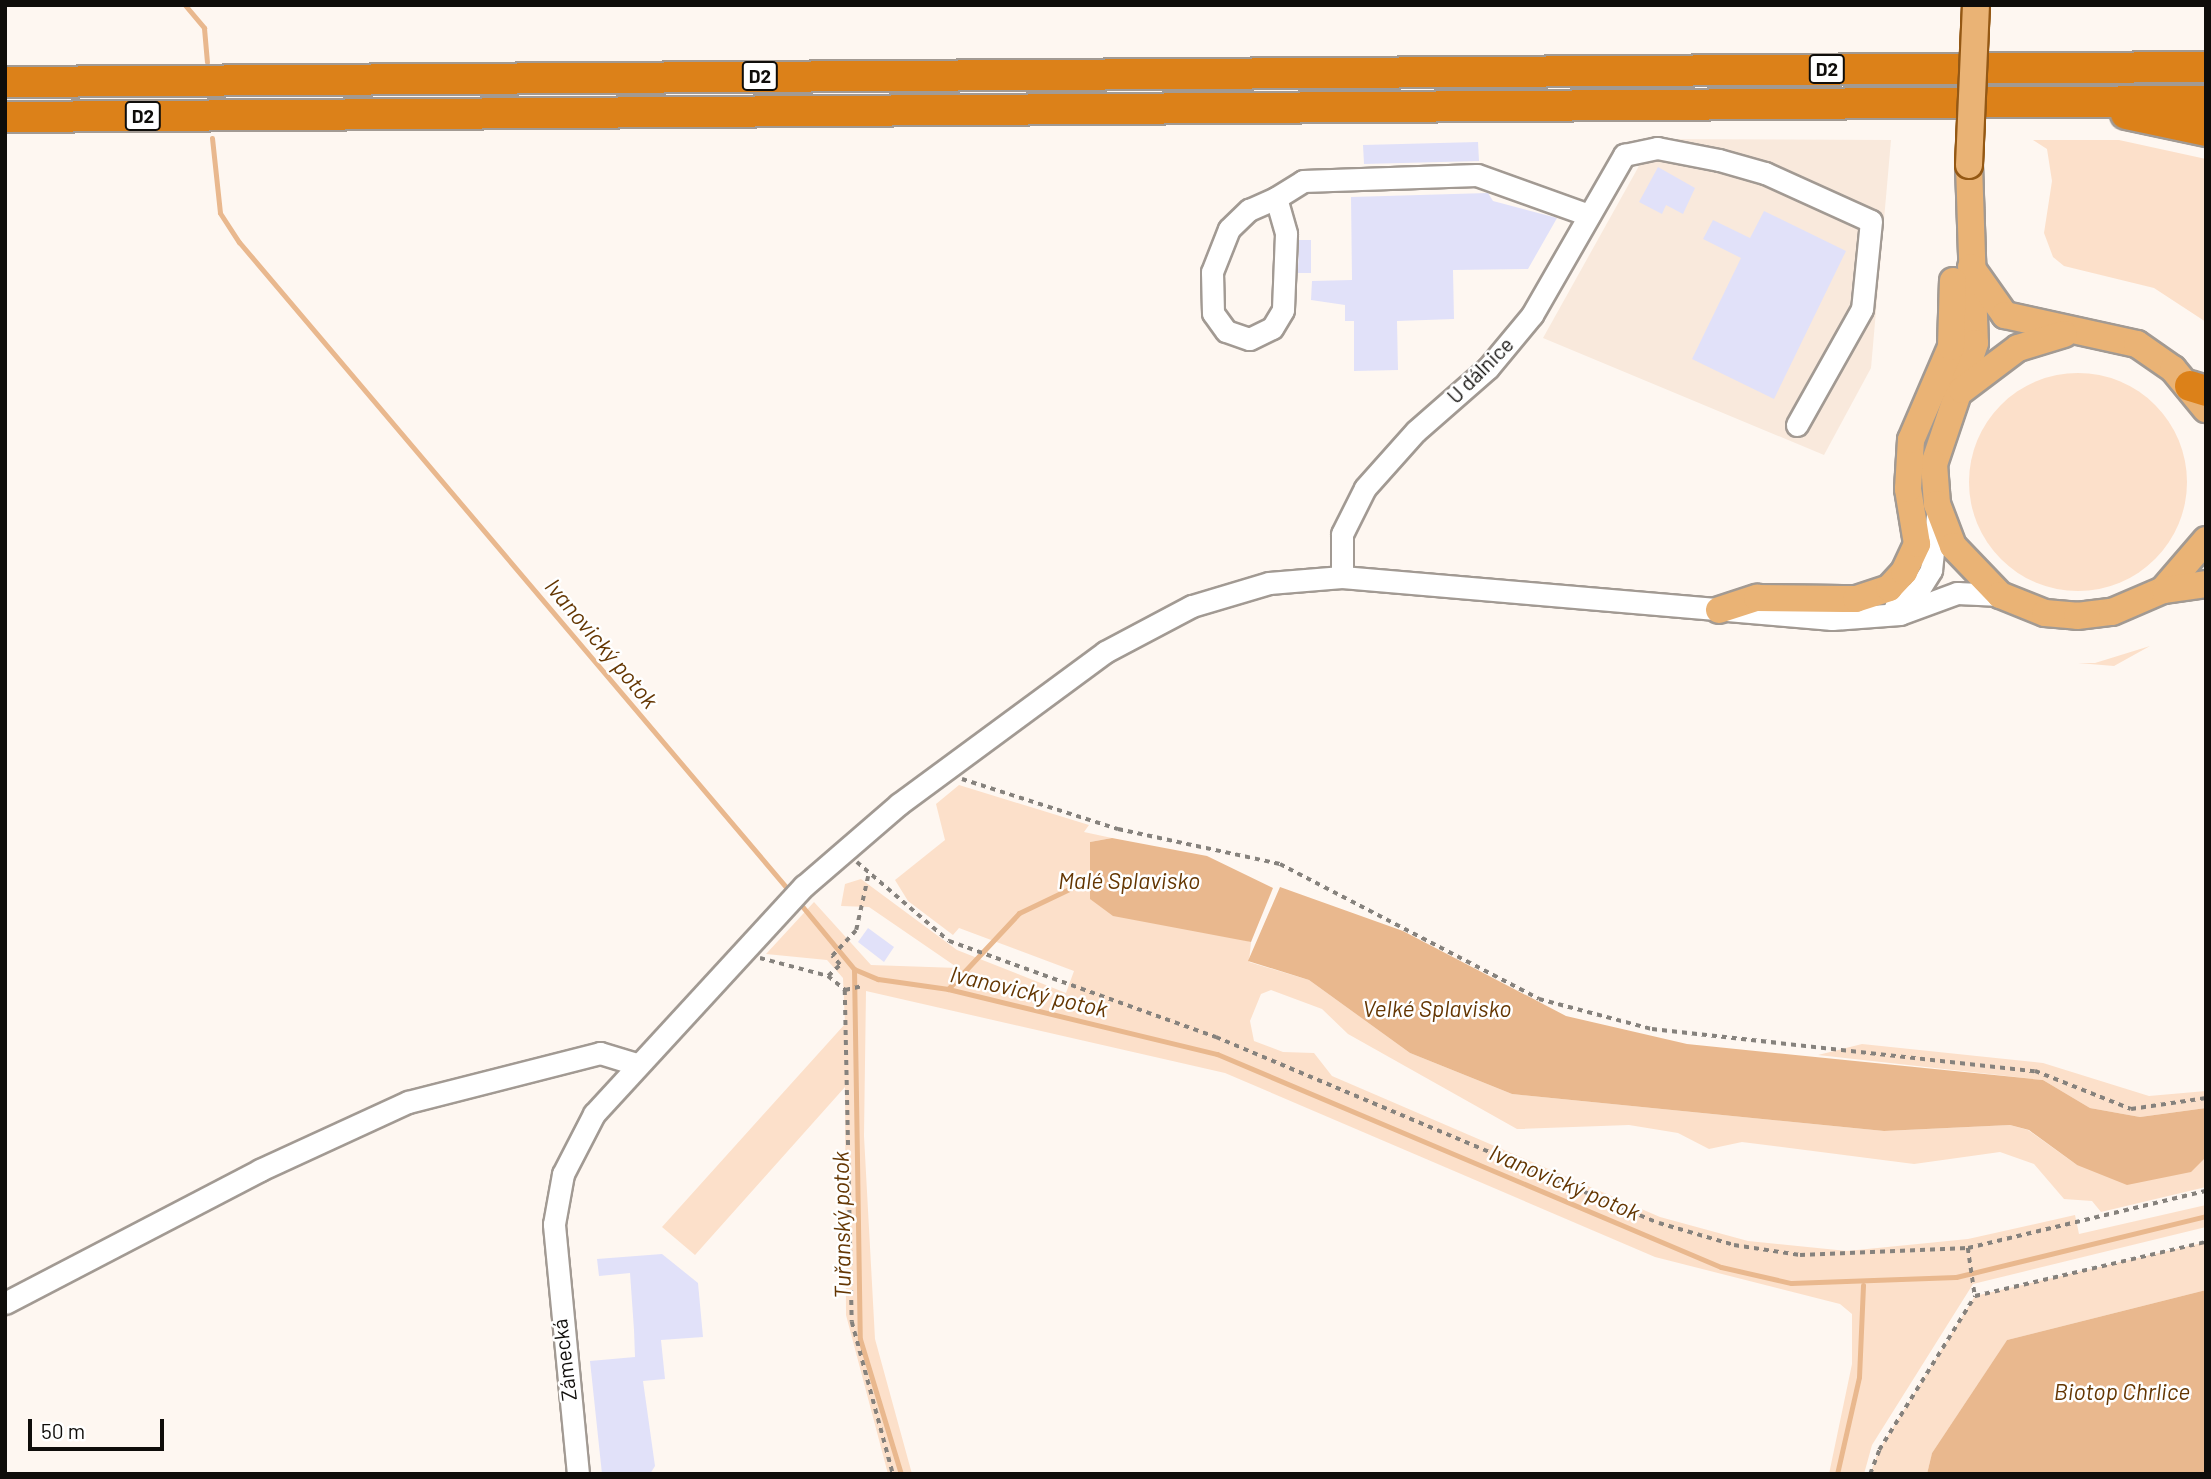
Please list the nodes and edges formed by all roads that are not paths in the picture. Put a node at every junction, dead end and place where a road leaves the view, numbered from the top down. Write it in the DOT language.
graph roads {
  1 [pos="1976,5"];
  2 [pos="2206,53"];
  3 [pos="2139,67"];
  4 [pos="2206,67"];
  5 [pos="5,82"];
  6 [pos="2206,101"];
  7 [pos="2028,102"];
  8 [pos="5,117"];
  9 [pos="2206,131"];
  10 [pos="1276,198"];
  11 [pos="1589,215"];
  12 [pos="1966,215"];
  13 [pos="1970,266"];
  14 [pos="2082,330"];
  15 [pos="2201,395"];
  16 [pos="1953,399"];
  17 [pos="1797,425"];
  18 [pos="1937,504"];
  19 [pos="2206,540"];
  20 [pos="1342,577"];
  21 [pos="2206,584"];
  22 [pos="2163,590"];
  23 [pos="2000,595"];
  24 [pos="1719,610"];
  25 [pos="1874,615"];
  26 [pos="637,1064"];
  27 [pos="5,1303"];
  28 [pos="578,1474"];
  1 -- 12 [label="main road, bridge"];
  2 -- 3 [label="highway"];
  3 -- 4 [label="highway, D2"];
  3 -- 5 [label="highway, D2"];
  6 -- 7 [label="highway, D2"];
  7 -- 8 [label="highway, D2"];
  7 -- 9 [label="highway"];
  10 -- 10 [label="street"];
  10 -- 11 [label="street"];
  11 -- 17 [label="street, U dálnice"];
  11 -- 20 [label="street, U dálnice"];
  12 -- 13 [label="main road"];
  12 -- 24 [label="main road"];
  13 -- 14 [label="main road"];
  13 -- 16 [label="main road"];
  14 -- 15 [label="main road"];
  14 -- 16 [label="main road"];
  16 -- 18 [label="main road"];
  18 -- 23 [label="main road"];
  18 -- 25 [label="street"];
  19 -- 22 [label="main road"];
  20 -- 24 [label="street, Zámecká"];
  20 -- 26 [label="street, Zámecká"];
  21 -- 22 [label="main road"];
  22 -- 23 [label="main road"];
  23 -- 25 [label="street, Zámecká"];
  24 -- 25 [label="street, Zámecká"];
  26 -- 27 [label="street"];
  26 -- 28 [label="street, Zámecká"];
}
